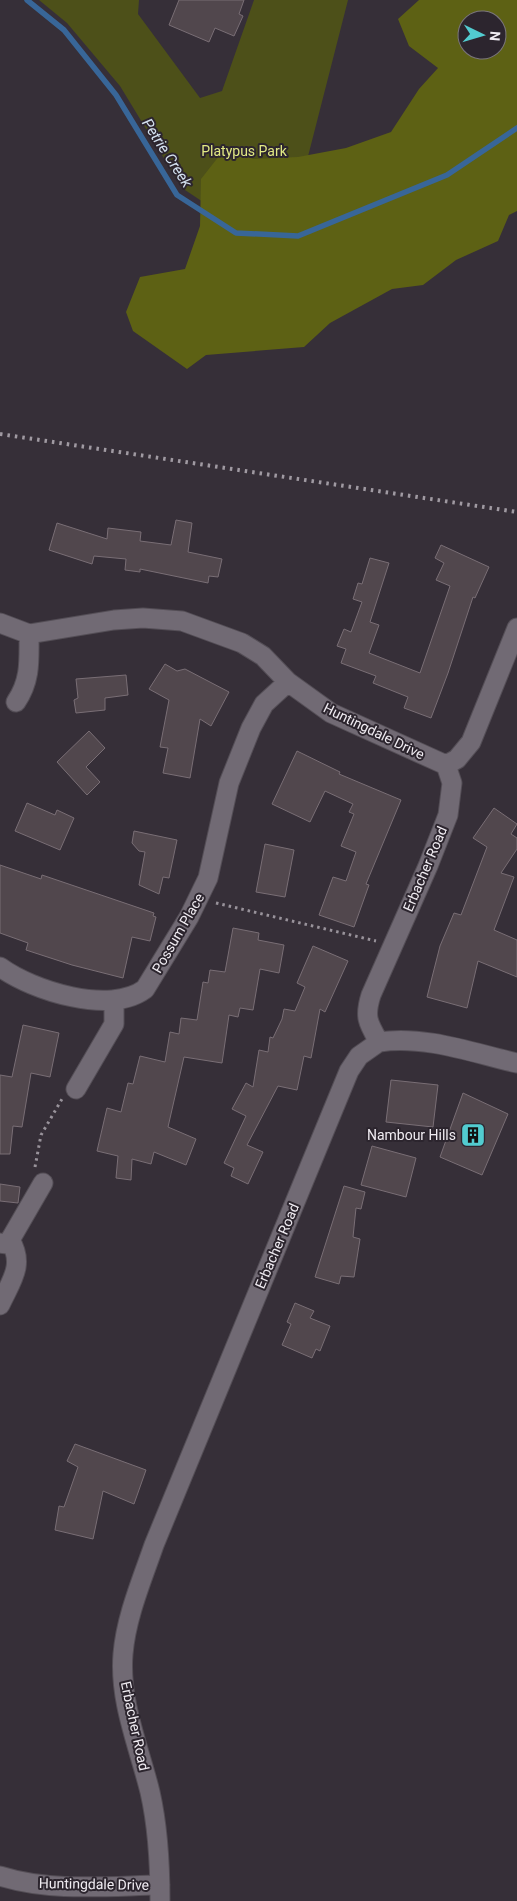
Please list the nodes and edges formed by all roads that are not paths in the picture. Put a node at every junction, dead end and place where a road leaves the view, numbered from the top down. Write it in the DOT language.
graph roads {
  1 [pos="0,623"];
  2 [pos="517,628"];
  3 [pos="30,634"];
  4 [pos="288,682"];
  5 [pos="16,702"];
  6 [pos="446,765"];
  7 [pos="0,967"];
  8 [pos="114,1001"];
  9 [pos="379,1042"];
  10 [pos="517,1063"];
  11 [pos="76,1089"];
  12 [pos="44,1183"];
  13 [pos="5,1242"];
  14 [pos="0,1305"];
  15 [pos="0,1876"];
  16 [pos="160,1893"];
  1 -- 3 [label="street, Huntingdale Drive"];
  2 -- 6 [label="street"];
  3 -- 4 [label="street, Huntingdale Drive"];
  3 -- 5 [label="street"];
  4 -- 6 [label="street, Huntingdale Drive"];
  4 -- 8 [label="street, Possum Place"];
  6 -- 9 [label="street, Erbacher Road"];
  7 -- 8 [label="street, Possum Place"];
  8 -- 11 [label="street"];
  9 -- 10 [label="street"];
  9 -- 16 [label="street, Erbacher Road"];
  12 -- 13 [label="street"];
  13 -- 14 [label="street"];
  15 -- 16 [label="street, Huntingdale Drive"];
}
